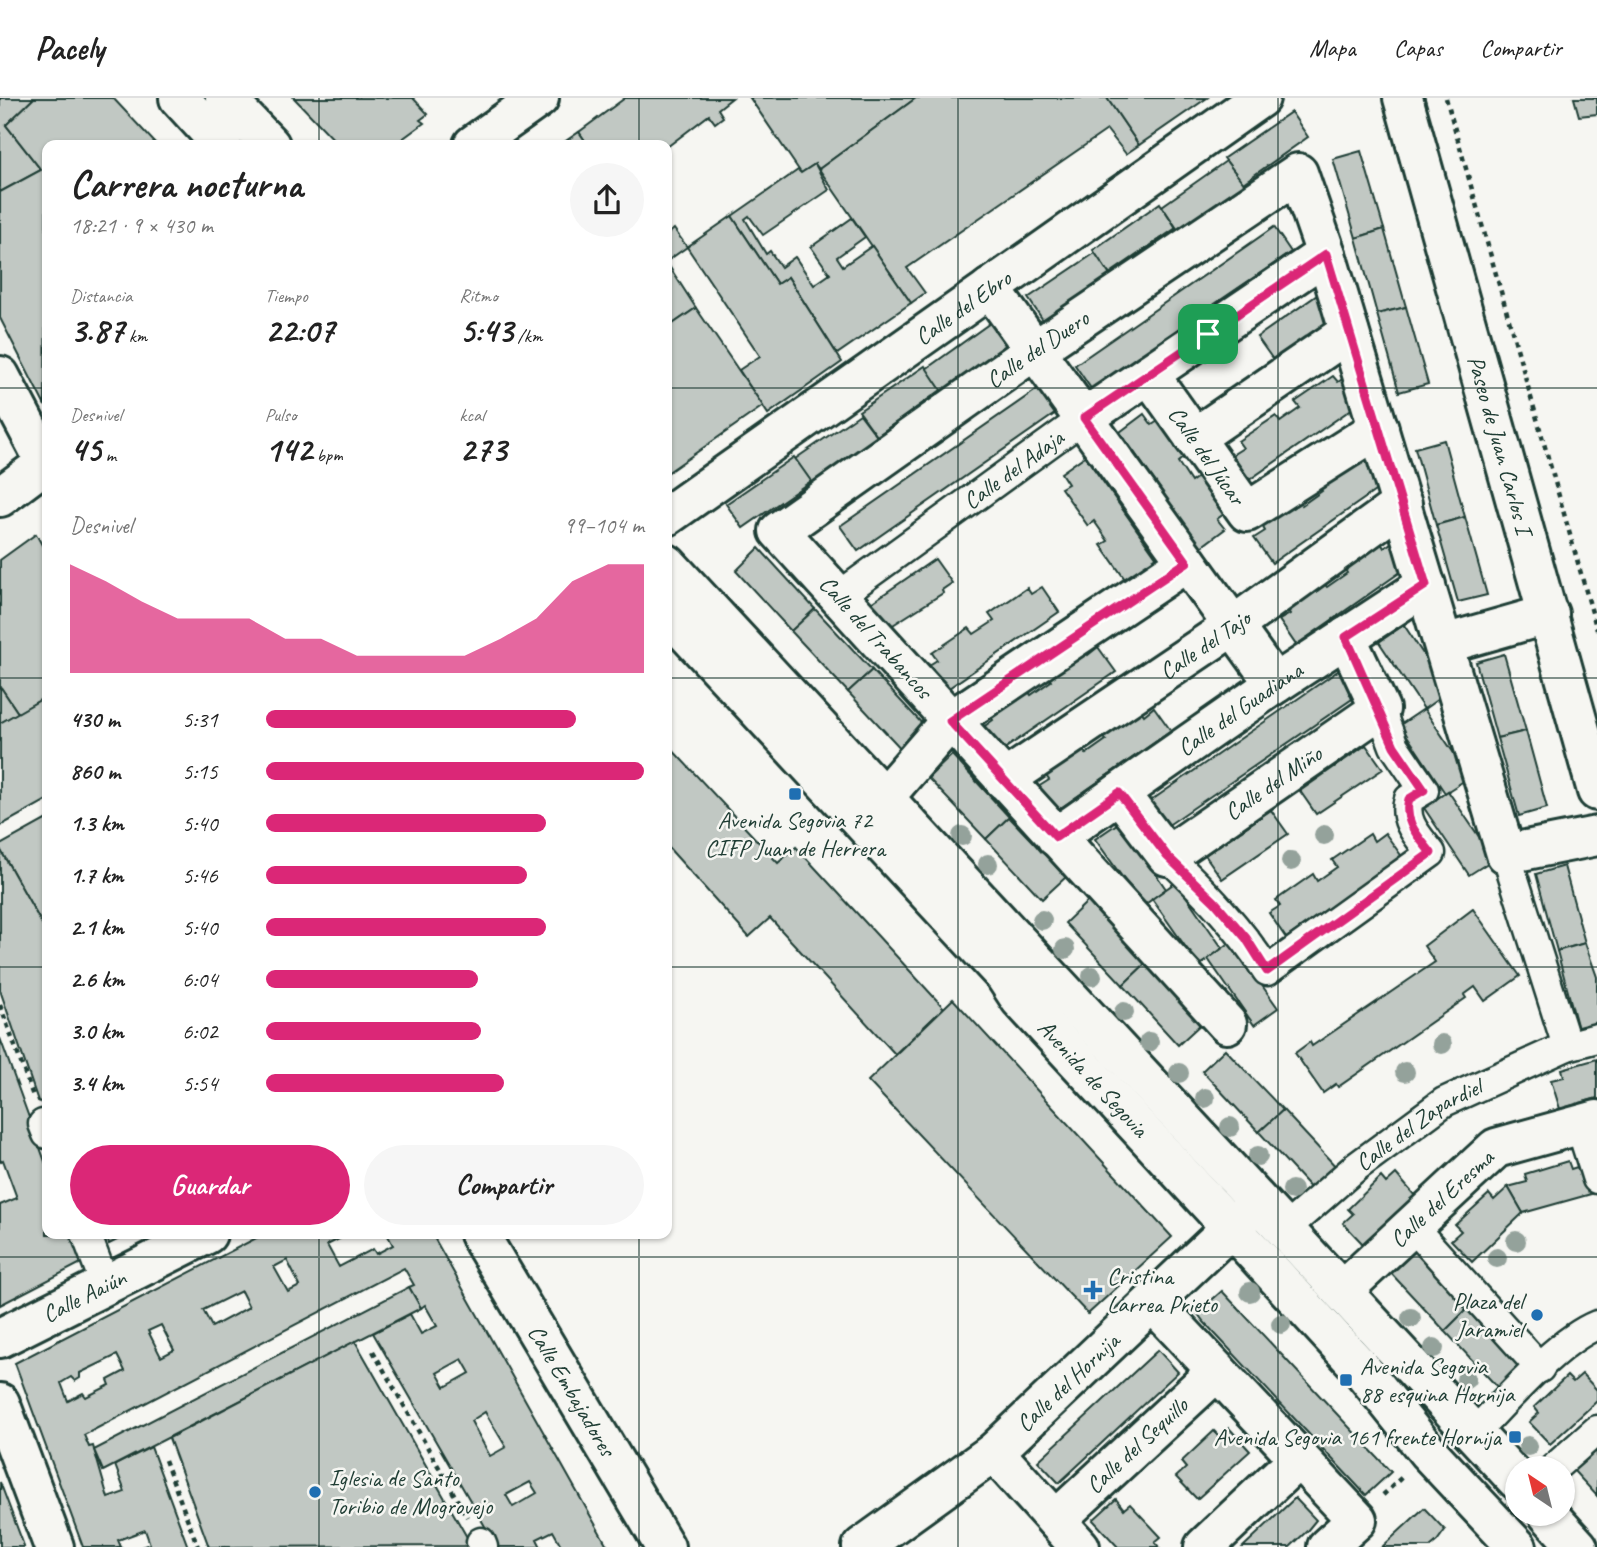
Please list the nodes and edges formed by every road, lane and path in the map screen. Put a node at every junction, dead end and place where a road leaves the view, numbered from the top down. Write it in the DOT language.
graph roads {
  1 [pos="179,98"];
  2 [pos="225,98"];
  3 [pos="539,98"];
  4 [pos="1260,98"];
  5 [pos="1403,98"];
  6 [pos="1446,98"];
  7 [pos="217,140"];
  8 [pos="265,140"];
  9 [pos="480,140"];
  10 [pos="1326,254"];
  11 [pos="990,288"];
  12 [pos="1349,331"];
  13 [pos="1035,350"];
  14 [pos="1149,374"];
  15 [pos="0,376"];
  16 [pos="1084,418"];
  17 [pos="1379,428"];
  18 [pos="1194,438"];
  19 [pos="42,454"];
  20 [pos="42,467"];
  21 [pos="0,497"];
  22 [pos="1402,504"];
  23 [pos="672,512"];
  24 [pos="779,531"];
  25 [pos="1187,562"];
  26 [pos="672,569"];
  27 [pos="1426,585"];
  28 [pos="840,595"];
  29 [pos="1549,614"];
  30 [pos="672,617"];
  31 [pos="1233,626"];
  32 [pos="1597,630"];
  33 [pos="1346,637"];
  34 [pos="1444,644"];
  35 [pos="1275,684"];
  36 [pos="1380,709"];
  37 [pos="950,721"];
  38 [pos="1004,780"];
  39 [pos="1597,791"];
  40 [pos="1119,793"];
  41 [pos="885,796"];
  42 [pos="1597,836"];
  43 [pos="1056,837"];
  44 [pos="1506,854"];
  45 [pos="1167,856"];
  46 [pos="0,1005"];
  47 [pos="1227,1024"];
  48 [pos="1597,1038"];
  49 [pos="1567,1046"];
  50 [pos="42,1121"];
  51 [pos="1588,1122"];
  52 [pos="1597,1179"];
  53 [pos="1259,1201"];
  54 [pos="1412,1226"];
  55 [pos="1230,1229"];
  56 [pos="1285,1229"];
  57 [pos="88,1239"];
  58 [pos="197,1239"];
  59 [pos="482,1239"];
  60 [pos="105,1284"];
  61 [pos="1342,1291"];
  62 [pos="1154,1304"];
  63 [pos="1593,1335"];
  64 [pos="0,1338"];
  65 [pos="373,1350"];
  66 [pos="1540,1368"];
  67 [pos="1217,1371"];
  68 [pos="0,1403"];
  69 [pos="1597,1430"];
  70 [pos="1474,1433"];
  71 [pos="994,1452"];
  72 [pos="1429,1452"];
  73 [pos="1567,1456"];
  74 [pos="1298,1458"];
  75 [pos="165,1461"];
  76 [pos="1505,1467"];
  77 [pos="1357,1520"];
  78 [pos="1559,1526"];
  79 [pos="1068,1534"];
  80 [pos="482,1545"];
  81 [pos="54,1547"];
  82 [pos="198,1547"];
  83 [pos="665,1547"];
  84 [pos="862,1547"];
  85 [pos="1204,1547"];
  86 [pos="1327,1547"];
  87 [pos="1517,1547"];
  88 [pos="1578,1547"];
  1 -- 7 [label="street"];
  2 -- 8 [label="street"];
  3 -- 9 [label="street"];
  4 -- 11 [label="street, Calle del Ebro"];
  5 -- 29 [label="street, Paseo de Juan Carlos I"];
  6 -- 32 [label="path"];
  10 -- 12 [label="street"];
  10 -- 13 [label="street, Calle del Duero"];
  10 -- 14 [label="street, Calle del Adaja"];
  11 -- 13 [label="street"];
  11 -- 23 [label="street, Calle del Ebro"];
  12 -- 17 [label="street"];
  12 -- 18 [label="street"];
  13 -- 16 [label="street"];
  13 -- 24 [label="street, Calle del Duero"];
  14 -- 16 [label="street, Calle del Adaja"];
  14 -- 18 [label="street, Calle del Júcar"];
  15 -- 19 [label="street"];
  16 -- 25 [label="street"];
  16 -- 28 [label="street, Calle del Adaja"];
  17 -- 18 [label="street, Calle del Júcar"];
  17 -- 22 [label="street"];
  20 -- 21 [label="street"];
  22 -- 27 [label="street"];
  22 -- 31 [label="street, Calle del Tajo"];
  24 -- 28 [label="street, Calle del Trabancos"];
  25 -- 31 [label="street"];
  25 -- 37 [label="street"];
  26 -- 41 [label="street, Avenida de Segovia"];
  27 -- 33 [label="street, Calle del Guadiana"];
  27 -- 34 [label="street"];
  28 -- 37 [label="street, Calle del Trabancos"];
  29 -- 34 [label="street"];
  29 -- 39 [label="street, Paseo de Juan Carlos I"];
  30 -- 55 [label="street, Avenida de Segovia"];
  31 -- 35 [label="street"];
  31 -- 38 [label="street, Calle del Tajo"];
  33 -- 35 [label="street, Calle del Guadiana"];
  33 -- 36 [label="street"];
  34 -- 44 [label="street"];
  35 -- 40 [label="street, Calle del Guadiana"];
  36 -- 45 [label="street, Calle del Miño"];
  36 -- 45 [label="street"];
  37 -- 38 [label="street, Calle del Trabancos"];
  37 -- 41 [label="street"];
  38 -- 43 [label="street, Calle del Trabancos"];
  40 -- 43 [label="street, Calle del Guadiana"];
  40 -- 45 [label="street"];
  41 -- 53 [label="street, Avenida de Segovia"];
  42 -- 44 [label="street"];
  43 -- 47 [label="street, Calle del Trabancos"];
  44 -- 49 [label="street"];
  46 -- 50 [label="path"];
  48 -- 49 [label="street, Calle del Zapardiel"];
  49 -- 56 [label="street, Calle del Zapardiel"];
  51 -- 52 [label="street"];
  51 -- 54 [label="street, Calle del Eresma"];
  53 -- 55 [label="street, Calle del Hornija"];
  53 -- 56 [label="street, Avenida de Segovia"];
  54 -- 61 [label="street, Calle del Eresma"];
  54 -- 66 [label="street"];
  55 -- 62 [label="street, Calle del Hornija"];
  55 -- 72 [label="street, Avenida de Segovia"];
  56 -- 61 [label="street, Avenida de Segovia"];
  57 -- 60 [label="street"];
  58 -- 60 [label="street, Calle Aaiún"];
  59 -- 83 [label="street, Calle Embajadores"];
  60 -- 64 [label="street, Calle Aaiún"];
  61 -- 70 [label="street, Avenida de Segovia"];
  62 -- 67 [label="street"];
  62 -- 71 [label="street, Calle del Hornija"];
  63 -- 66 [label="street"];
  65 -- 80 [label="path"];
  66 -- 70 [label="street"];
  67 -- 74 [label="street"];
  67 -- 79 [label="street, Calle del Sequillo"];
  68 -- 81 [label="street"];
  69 -- 73 [label="street"];
  70 -- 76 [label="street, Avenida de Segovia"];
  71 -- 79 [label="street"];
  71 -- 84 [label="street, Calle del Hornija"];
  72 -- 77 [label="path"];
  72 -- 87 [label="street, Avenida de Segovia"];
  74 -- 77 [label="street"];
  74 -- 85 [label="street"];
  75 -- 82 [label="path"];
  77 -- 86 [label="street"];
  78 -- 88 [label="street"];
}
